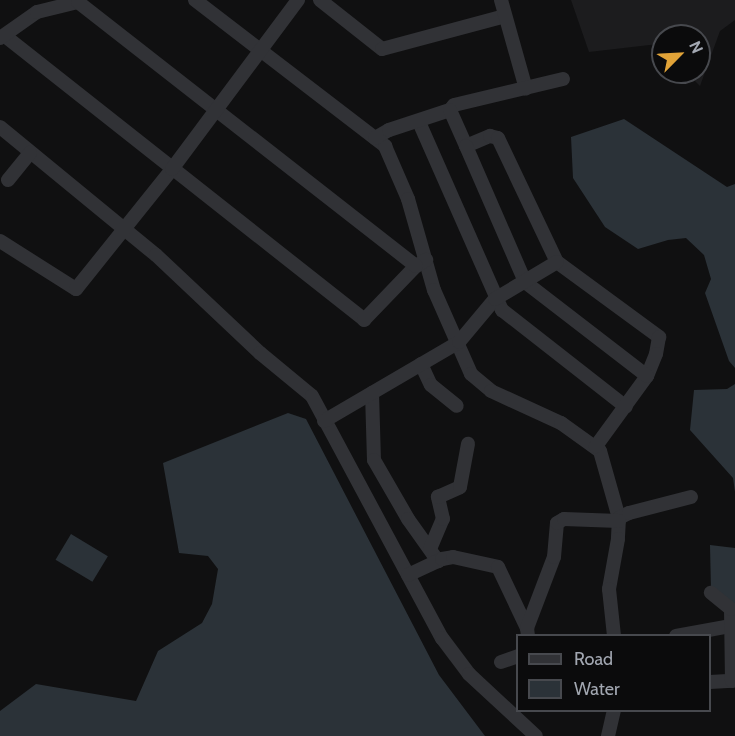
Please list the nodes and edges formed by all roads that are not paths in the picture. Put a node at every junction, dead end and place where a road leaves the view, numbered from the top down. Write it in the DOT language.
graph roads {
  1 [pos="195,0"];
  2 [pos="298,0"];
  3 [pos="320,0"];
  4 [pos="501,0"];
  5 [pos="505,15"];
  6 [pos="2,37"];
  7 [pos="261,50"];
  8 [pos="562,79"];
  9 [pos="526,88"];
  10 [pos="215,109"];
  11 [pos="450,110"];
  12 [pos="419,122"];
  13 [pos="1,130"];
  14 [pos="375,138"];
  15 [pos="466,146"];
  16 [pos="30,153"];
  17 [pos="172,169"];
  18 [pos="8,180"];
  19 [pos="124,227"];
  20 [pos="0,241"];
  21 [pos="557,262"];
  22 [pos="421,263"];
  23 [pos="525,282"];
  24 [pos="495,299"];
  25 [pos="459,342"];
  26 [pos="421,364"];
  27 [pos="647,376"];
  28 [pos="372,393"];
  29 [pos="457,406"];
  30 [pos="626,407"];
  31 [pos="324,422"];
  32 [pos="468,444"];
  33 [pos="596,446"];
  34 [pos="691,497"];
  35 [pos="619,520"];
  36 [pos="430,549"];
  37 [pos="438,561"];
  38 [pos="408,575"];
  39 [pos="711,593"];
  40 [pos="731,626"];
  41 [pos="527,632"];
  42 [pos="614,634"];
  43 [pos="687,634"];
  44 [pos="516,657"];
  45 [pos="501,662"];
  46 [pos="711,682"];
  47 [pos="513,708"];
  48 [pos="516,712"];
  49 [pos="614,712"];
  50 [pos="536,736"];
  51 [pos="608,736"];
  1 -- 7 [label="street"];
  2 -- 7 [label="street"];
  3 -- 5 [label="street"];
  4 -- 5 [label="street"];
  5 -- 9 [label="street"];
  6 -- 10 [label="street"];
  6 -- 17 [label="street"];
  7 -- 10 [label="street"];
  7 -- 14 [label="street"];
  8 -- 9 [label="street"];
  9 -- 11 [label="street"];
  10 -- 17 [label="street"];
  10 -- 22 [label="street"];
  11 -- 12 [label="street"];
  11 -- 15 [label="street"];
  12 -- 14 [label="street"];
  12 -- 24 [label="street"];
  13 -- 16 [label="street"];
  14 -- 22 [label="street"];
  15 -- 21 [label="street"];
  15 -- 23 [label="street"];
  16 -- 18 [label="street"];
  16 -- 19 [label="street"];
  17 -- 19 [label="street"];
  17 -- 22 [label="street"];
  19 -- 20 [label="street"];
  19 -- 31 [label="street"];
  21 -- 23 [label="street"];
  21 -- 27 [label="street"];
  22 -- 25 [label="street"];
  23 -- 24 [label="street"];
  23 -- 27 [label="street"];
  24 -- 25 [label="street"];
  24 -- 30 [label="street"];
  25 -- 26 [label="street"];
  25 -- 33 [label="street"];
  26 -- 28 [label="street"];
  26 -- 29 [label="street"];
  27 -- 30 [label="street"];
  28 -- 31 [label="street"];
  28 -- 36 [label="street"];
  30 -- 33 [label="street"];
  31 -- 38 [label="street"];
  32 -- 36 [label="street"];
  33 -- 35 [label="street"];
  34 -- 35 [label="street"];
  35 -- 41 [label="street"];
  35 -- 42 [label="street"];
  36 -- 37 [label="street"];
  37 -- 38 [label="street"];
  37 -- 41 [label="street"];
  38 -- 47 [label="street"];
  39 -- 40 [label="street"];
  40 -- 43 [label="street"];
  40 -- 46 [label="street"];
  44 -- 45 [label="street"];
  48 -- 50 [label="street"];
  49 -- 51 [label="street"];
}
